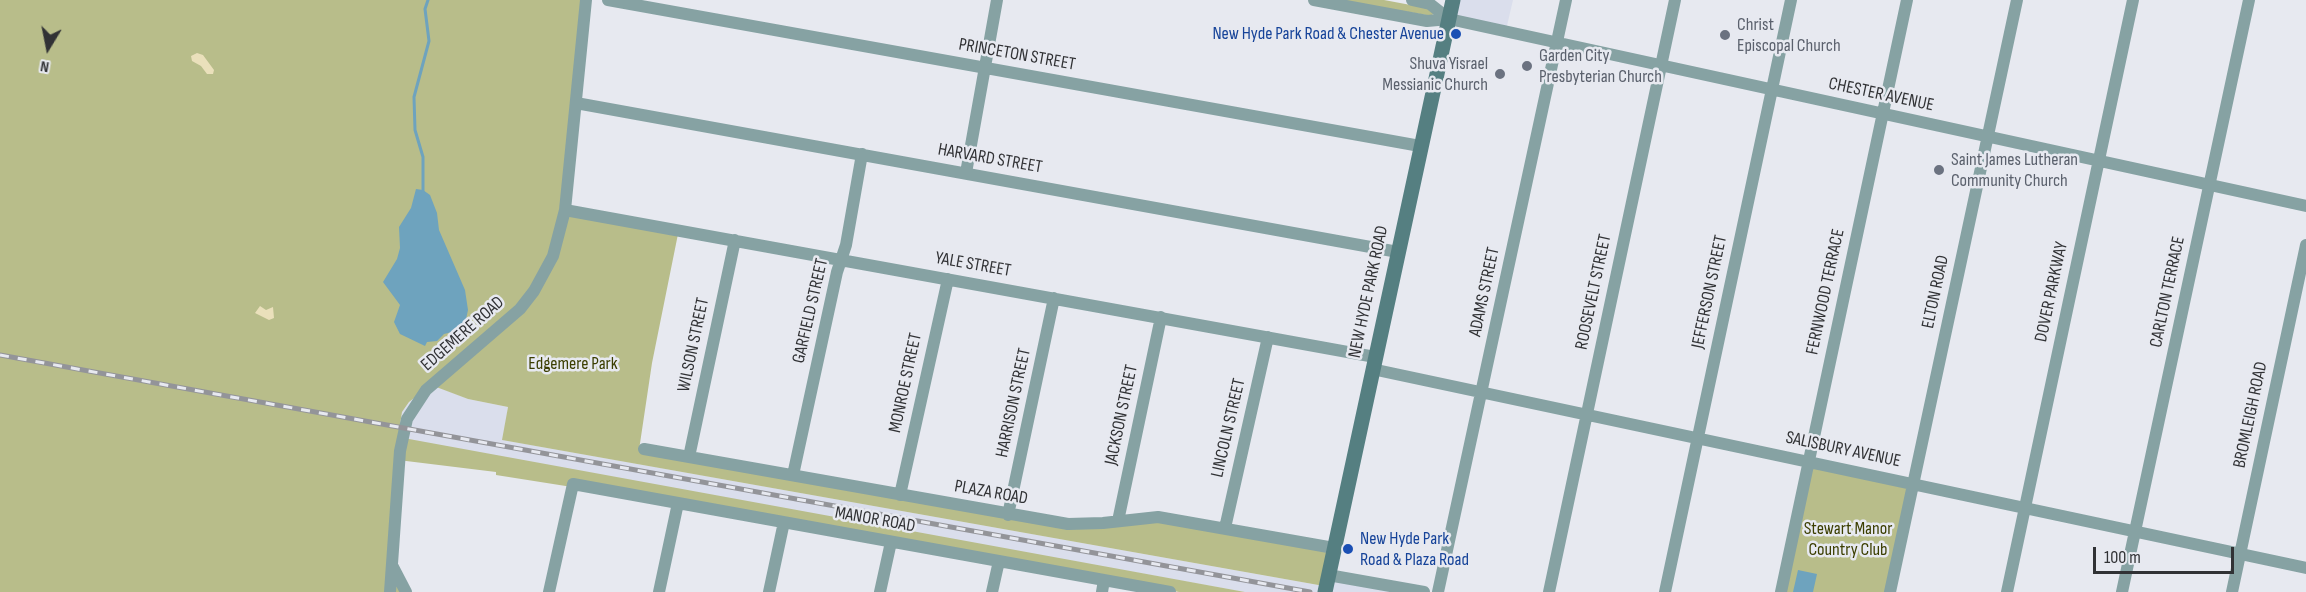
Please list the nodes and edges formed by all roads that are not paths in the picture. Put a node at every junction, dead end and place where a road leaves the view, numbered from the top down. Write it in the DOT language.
graph roads {
  1 [pos="586,0"];
  2 [pos="608,0"];
  3 [pos="997,0"];
  4 [pos="1314,0"];
  5 [pos="1412,0"];
  6 [pos="1453,0"];
  7 [pos="1566,0"];
  8 [pos="1676,0"];
  9 [pos="1791,0"];
  10 [pos="1907,0"];
  11 [pos="2017,0"];
  12 [pos="2133,0"];
  13 [pos="2249,0"];
  14 [pos="1449,19"];
  15 [pos="1556,43"];
  16 [pos="1661,66"];
  17 [pos="985,68"];
  18 [pos="1772,90"];
  19 [pos="576,103"];
  20 [pos="1883,114"];
  21 [pos="1988,137"];
  22 [pos="1420,146"];
  23 [pos="862,154"];
  24 [pos="2099,161"];
  25 [pos="966,173"];
  26 [pos="2210,185"];
  27 [pos="2306,206"];
  28 [pos="565,210"];
  29 [pos="735,240"];
  30 [pos="2306,245"];
  31 [pos="1398,252"];
  32 [pos="841,260"];
  33 [pos="948,279"];
  34 [pos="1054,298"];
  35 [pos="1161,317"];
  36 [pos="1268,337"];
  37 [pos="1374,363"];
  38 [pos="1482,391"];
  39 [pos="1587,414"];
  40 [pos="1698,437"];
  41 [pos="644,449"];
  42 [pos="689,457"];
  43 [pos="1809,461"];
  44 [pos="793,476"];
  45 [pos="1913,484"];
  46 [pos="900,495"];
  47 [pos="678,503"];
  48 [pos="2024,508"];
  49 [pos="1008,514"];
  50 [pos="1119,521"];
  51 [pos="784,522"];
  52 [pos="1225,528"];
  53 [pos="2135,531"];
  54 [pos="891,542"];
  55 [pos="1334,548"];
  56 [pos="2240,554"];
  57 [pos="999,561"];
  58 [pos="393,566"];
  59 [pos="2306,568"];
  60 [pos="1328,575"];
  61 [pos="1103,586"];
  62 [pos="390,592"];
  63 [pos="406,592"];
  64 [pos="549,592"];
  65 [pos="659,592"];
  66 [pos="769,592"];
  67 [pos="880,592"];
  68 [pos="992,592"];
  69 [pos="1170,592"];
  70 [pos="1325,592"];
  71 [pos="1424,592"];
  72 [pos="1438,592"];
  73 [pos="1549,592"];
  74 [pos="1665,592"];
  75 [pos="1780,592"];
  76 [pos="1890,592"];
  77 [pos="2007,592"];
  78 [pos="2122,592"];
  79 [pos="2232,592"];
  1 -- 19 [label="street, EDGEMERE ROAD"];
  2 -- 17 [label="street, PRINCETON STREET"];
  3 -- 17 [label="street"];
  4 -- 14 [label="street"];
  5 -- 14 [label="street"];
  6 -- 14 [label="main road, NEW HYDE PARK ROAD"];
  7 -- 15 [label="street, ADAMS STREET"];
  8 -- 16 [label="street, ROOSEVELT STREET"];
  9 -- 18 [label="street, JEFFERSON STREET"];
  10 -- 20 [label="street, FERNWOOD TERRACE"];
  11 -- 21 [label="street, ELTON ROAD"];
  12 -- 24 [label="street, DOVER PARKWAY"];
  13 -- 26 [label="street, CARLTON TERRACE"];
  14 -- 15 [label="street, CHESTER AVENUE"];
  14 -- 22 [label="main road, NEW HYDE PARK ROAD"];
  15 -- 16 [label="street, CHESTER AVENUE"];
  15 -- 38 [label="street, ADAMS STREET"];
  16 -- 18 [label="street, CHESTER AVENUE"];
  16 -- 39 [label="street, ROOSEVELT STREET"];
  17 -- 22 [label="street, PRINCETON STREET"];
  17 -- 25 [label="street"];
  18 -- 20 [label="street, CHESTER AVENUE"];
  18 -- 40 [label="street, JEFFERSON STREET"];
  19 -- 23 [label="street, HARVARD STREET"];
  19 -- 28 [label="street, EDGEMERE ROAD"];
  20 -- 21 [label="street, CHESTER AVENUE"];
  20 -- 43 [label="street, FERNWOOD TERRACE"];
  21 -- 24 [label="street, CHESTER AVENUE"];
  21 -- 45 [label="street, ELTON ROAD"];
  22 -- 31 [label="main road, NEW HYDE PARK ROAD"];
  23 -- 25 [label="street, HARVARD STREET"];
  23 -- 32 [label="street, GARFIELD STREET"];
  24 -- 26 [label="street, CHESTER AVENUE"];
  24 -- 48 [label="street, DOVER PARKWAY"];
  25 -- 31 [label="street, HARVARD STREET"];
  26 -- 27 [label="street, CHESTER AVENUE"];
  26 -- 53 [label="street, CARLTON TERRACE"];
  28 -- 29 [label="street, YALE STREET"];
  28 -- 58 [label="street, EDGEMERE ROAD"];
  29 -- 32 [label="street, YALE STREET"];
  29 -- 42 [label="street, WILSON STREET"];
  30 -- 56 [label="street, BROMLEIGH ROAD"];
  31 -- 37 [label="main road, NEW HYDE PARK ROAD"];
  32 -- 33 [label="street, YALE STREET"];
  32 -- 44 [label="street, GARFIELD STREET"];
  33 -- 34 [label="street, YALE STREET"];
  33 -- 46 [label="street, MONROE STREET"];
  34 -- 35 [label="street, YALE STREET"];
  34 -- 49 [label="street, HARRISON STREET"];
  35 -- 36 [label="street, YALE STREET"];
  35 -- 50 [label="street, JACKSON STREET"];
  36 -- 37 [label="street, YALE STREET"];
  36 -- 52 [label="street, LINCOLN STREET"];
  37 -- 38 [label="street, SALISBURY AVENUE"];
  37 -- 55 [label="main road, NEW HYDE PARK ROAD"];
  38 -- 39 [label="street, SALISBURY AVENUE"];
  38 -- 72 [label="street, ADAMS STREET"];
  39 -- 40 [label="street, SALISBURY AVENUE"];
  39 -- 73 [label="street, ROOSEVELT STREET"];
  40 -- 43 [label="street, SALISBURY AVENUE"];
  40 -- 74 [label="street, JEFFERSON STREET"];
  41 -- 42 [label="street, PLAZA ROAD"];
  42 -- 44 [label="street, PLAZA ROAD"];
  43 -- 45 [label="street, SALISBURY AVENUE"];
  43 -- 75 [label="street, FERNWOOD TERRACE"];
  44 -- 46 [label="street, PLAZA ROAD"];
  45 -- 48 [label="street, SALISBURY AVENUE"];
  45 -- 76 [label="street, ELTON ROAD"];
  46 -- 49 [label="street, PLAZA ROAD"];
  47 -- 51 [label="street, MANOR ROAD"];
  47 -- 64 [label="street, MANOR ROAD"];
  47 -- 65 [label="street"];
  48 -- 53 [label="street, SALISBURY AVENUE"];
  48 -- 77 [label="street, DOVER PARKWAY"];
  49 -- 50 [label="street, PLAZA ROAD"];
  50 -- 52 [label="street, PLAZA ROAD"];
  51 -- 54 [label="street, MANOR ROAD"];
  51 -- 66 [label="street"];
  52 -- 55 [label="street, PLAZA ROAD"];
  53 -- 56 [label="street, SALISBURY AVENUE"];
  53 -- 78 [label="street, CARLTON TERRACE"];
  54 -- 57 [label="street, MANOR ROAD"];
  54 -- 67 [label="street"];
  55 -- 60 [label="main road, NEW HYDE PARK ROAD"];
  56 -- 59 [label="street, SALISBURY AVENUE"];
  56 -- 79 [label="street, BROMLEIGH ROAD"];
  57 -- 61 [label="street, MANOR ROAD"];
  57 -- 68 [label="street"];
  58 -- 62 [label="street, EDGEMERE ROAD"];
  58 -- 63 [label="street"];
  60 -- 70 [label="main road, NEW HYDE PARK ROAD"];
  60 -- 71 [label="street"];
  61 -- 69 [label="street, MANOR ROAD"];
}
